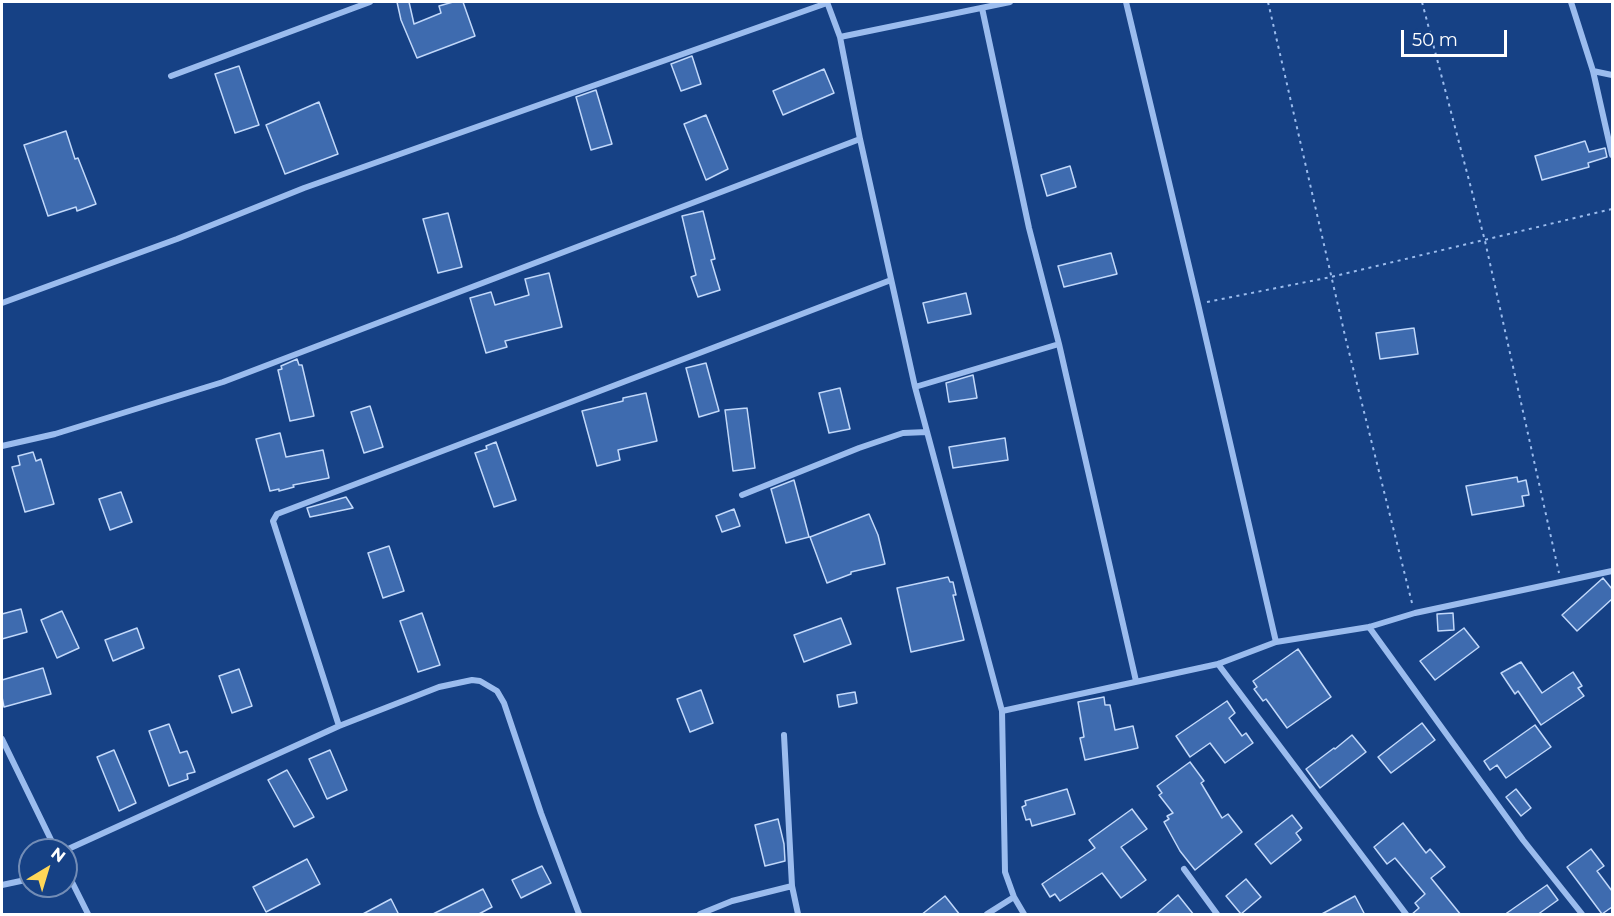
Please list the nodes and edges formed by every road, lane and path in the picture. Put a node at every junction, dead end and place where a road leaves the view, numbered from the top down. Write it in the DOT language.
graph roads {
  1 [pos="370,2"];
  2 [pos="827,2"];
  3 [pos="1010,2"];
  4 [pos="1126,2"];
  5 [pos="1268,2"];
  6 [pos="1422,2"];
  7 [pos="1571,2"];
  8 [pos="982,8"];
  9 [pos="840,37"];
  10 [pos="1593,70"];
  11 [pos="1612,75"];
  12 [pos="171,76"];
  13 [pos="860,139"];
  14 [pos="1612,155"];
  15 [pos="1612,208"];
  16 [pos="1485,241"];
  17 [pos="1331,277"];
  18 [pos="891,280"];
  19 [pos="2,303"];
  20 [pos="1198,304"];
  21 [pos="1059,344"];
  22 [pos="915,387"];
  23 [pos="927,432"];
  24 [pos="2,446"];
  25 [pos="742,495"];
  26 [pos="1612,571"];
  27 [pos="1561,582"];
  28 [pos="1415,613"];
  29 [pos="1369,627"];
  30 [pos="1276,642"];
  31 [pos="1218,664"];
  32 [pos="1136,681"];
  33 [pos="1002,711"];
  34 [pos="339,726"];
  35 [pos="784,735"];
  36 [pos="2,739"];
  37 [pos="50,838"];
  38 [pos="78,845"];
  39 [pos="1184,869"];
  40 [pos="18,882"];
  41 [pos="2,885"];
  42 [pos="792,886"];
  43 [pos="78,895"];
  44 [pos="1014,897"];
  45 [pos="88,915"];
  46 [pos="579,915"];
  47 [pos="700,915"];
  48 [pos="798,915"];
  49 [pos="987,915"];
  50 [pos="1024,915"];
  51 [pos="1217,915"];
  52 [pos="1406,915"];
  53 [pos="1582,915"];
  1 -- 12 [label="street"];
  2 -- 9 [label="street"];
  2 -- 19 [label="street"];
  3 -- 8 [label="street"];
  4 -- 20 [label="street"];
  5 -- 17 [label="path"];
  6 -- 16 [label="path"];
  7 -- 10 [label="street"];
  8 -- 9 [label="street"];
  8 -- 21 [label="street"];
  9 -- 13 [label="street"];
  10 -- 11 [label="street"];
  10 -- 14 [label="street"];
  13 -- 18 [label="street"];
  13 -- 24 [label="street"];
  15 -- 16 [label="path"];
  16 -- 17 [label="path"];
  16 -- 27 [label="path"];
  17 -- 20 [label="path"];
  17 -- 28 [label="path"];
  18 -- 22 [label="street"];
  18 -- 34 [label="street"];
  20 -- 30 [label="street"];
  21 -- 22 [label="street"];
  21 -- 32 [label="street"];
  22 -- 23 [label="street"];
  23 -- 25 [label="street"];
  23 -- 33 [label="street"];
  26 -- 27 [label="street"];
  27 -- 28 [label="street"];
  28 -- 29 [label="street"];
  29 -- 30 [label="street"];
  29 -- 53 [label="street"];
  30 -- 31 [label="street"];
  31 -- 32 [label="street"];
  31 -- 52 [label="street"];
  32 -- 33 [label="street"];
  33 -- 44 [label="street"];
  34 -- 38 [label="street"];
  34 -- 46 [label="street"];
  35 -- 42 [label="street"];
  36 -- 37 [label="street"];
  39 -- 51 [label="street"];
  40 -- 41 [label="street"];
  42 -- 47 [label="street"];
  42 -- 48 [label="street"];
  43 -- 45 [label="street"];
  44 -- 49 [label="street"];
  44 -- 50 [label="street"];
}
